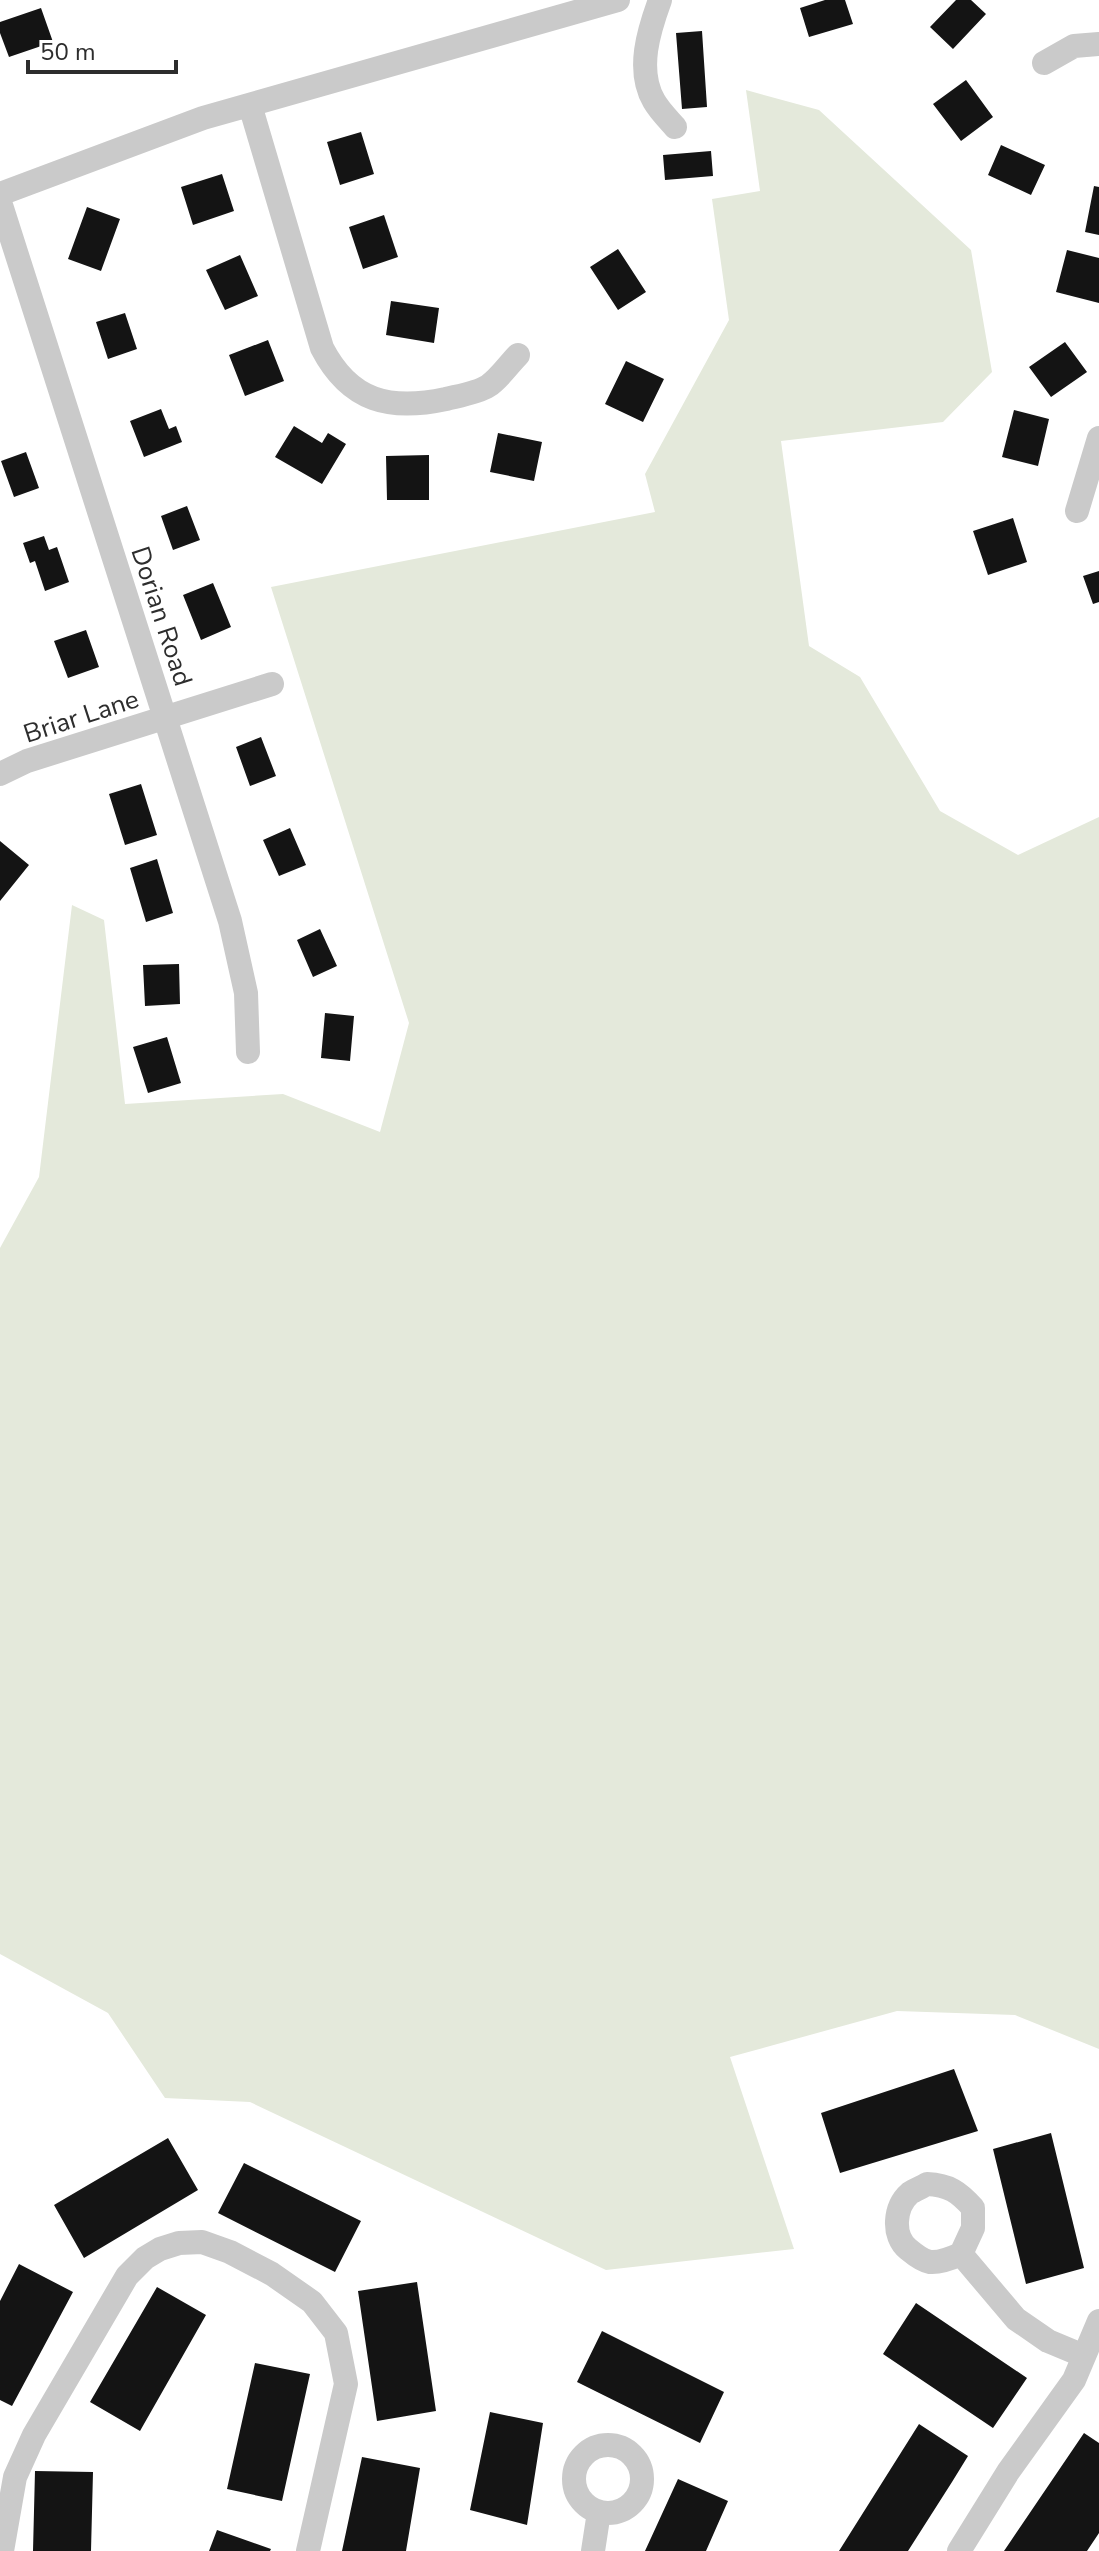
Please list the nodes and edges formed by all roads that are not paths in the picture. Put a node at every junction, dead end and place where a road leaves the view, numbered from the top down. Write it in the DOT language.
graph roads {
  1 [pos="618,0"];
  2 [pos="660,0"];
  3 [pos="1099,44"];
  4 [pos="1044,63"];
  5 [pos="250,105"];
  6 [pos="675,127"];
  7 [pos="0,194"];
  8 [pos="0,202"];
  9 [pos="518,355"];
  10 [pos="1099,438"];
  11 [pos="1077,511"];
  12 [pos="272,684"];
  13 [pos="164,718"];
  14 [pos="0,774"];
  15 [pos="248,1052"];
  16 [pos="961,2254"];
  17 [pos="1099,2321"];
  18 [pos="1084,2356"];
  19 [pos="599,2512"];
  20 [pos="2,2551"];
  21 [pos="308,2551"];
  22 [pos="593,2551"];
  23 [pos="959,2551"];
  1 -- 5 [label="street"];
  2 -- 6 [label="street"];
  3 -- 4 [label="street"];
  5 -- 7 [label="street"];
  5 -- 9 [label="street"];
  8 -- 13 [label="street, Dorian Road"];
  10 -- 11 [label="street"];
  12 -- 13 [label="street, Briar Lane"];
  13 -- 14 [label="street, Briar Lane"];
  13 -- 15 [label="street, Dorian Road"];
  16 -- 18 [label="street"];
  17 -- 18 [label="street"];
  18 -- 23 [label="street"];
  19 -- 22 [label="street"];
  20 -- 21 [label="street"];
}
